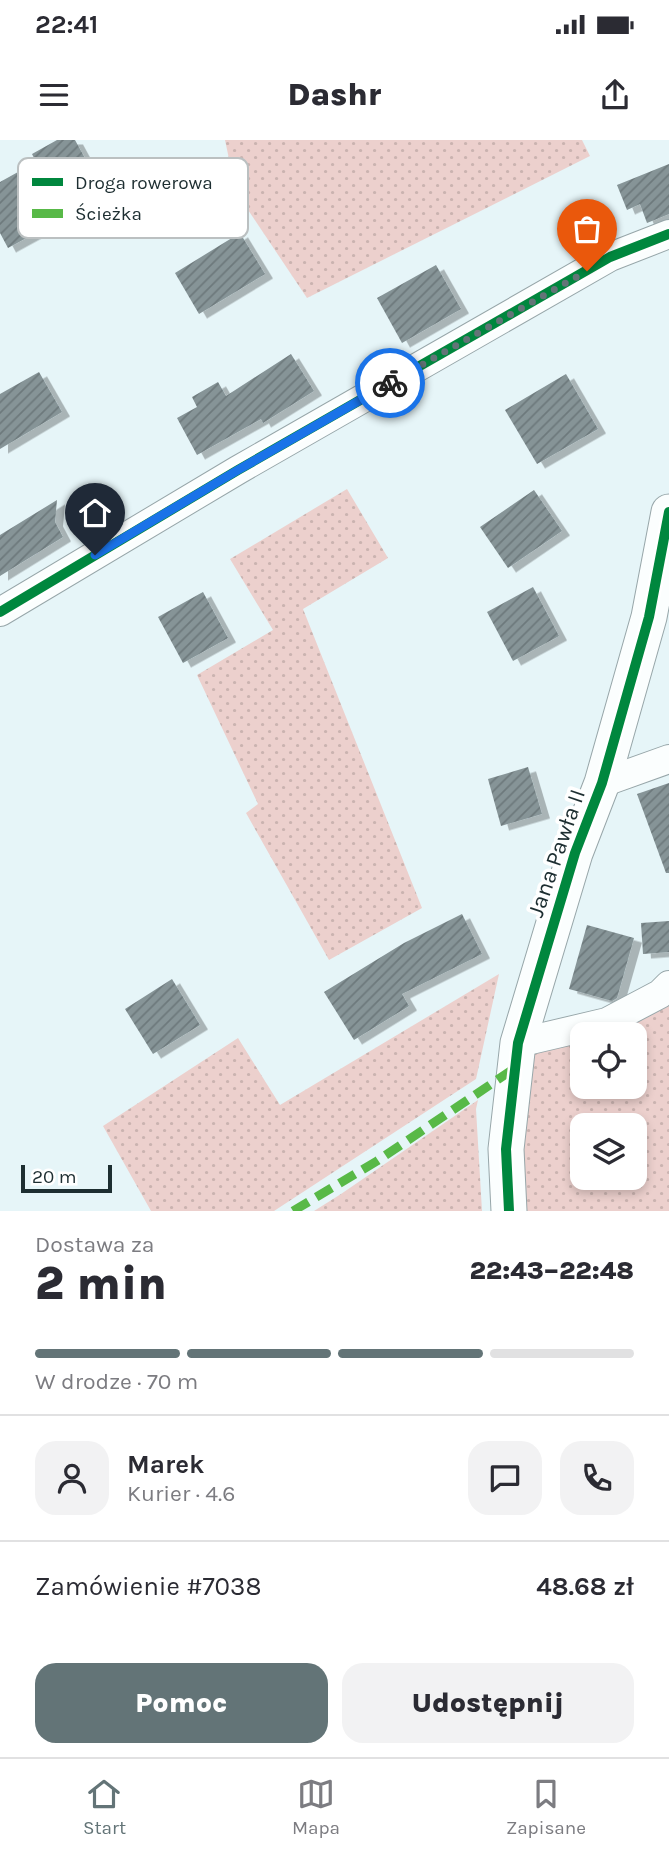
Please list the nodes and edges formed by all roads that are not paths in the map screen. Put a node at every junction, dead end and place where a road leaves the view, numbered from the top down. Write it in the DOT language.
graph roads {
  1 [pos="669,234"];
  2 [pos="668,525"];
  3 [pos="0,612"];
  4 [pos="669,759"];
  5 [pos="602,783"];
  6 [pos="669,985"];
  7 [pos="518,1043"];
  8 [pos="509,1211"];
  1 -- 3 [label="street"];
  2 -- 5 [label="street, Jana Pawła II"];
  4 -- 5 [label="street"];
  5 -- 7 [label="street, Jana Pawła II"];
  6 -- 7 [label="street"];
  7 -- 8 [label="street, Jana Pawła II"];
}
